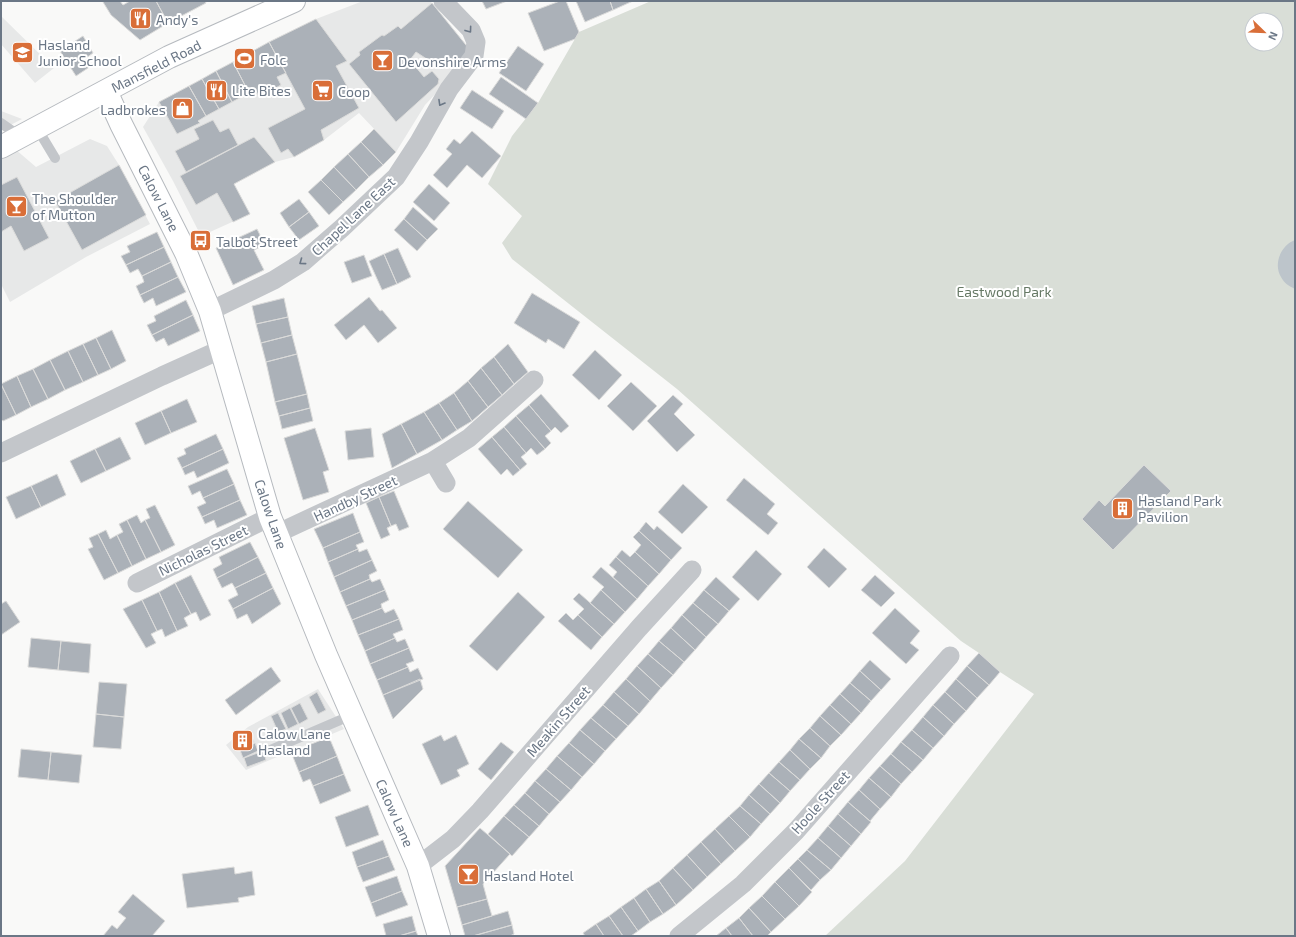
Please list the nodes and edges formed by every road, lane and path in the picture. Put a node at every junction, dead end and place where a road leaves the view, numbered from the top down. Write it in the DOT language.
graph roads {
  1 [pos="294,1"];
  2 [pos="443,1"];
  3 [pos="106,91"];
  4 [pos="1,123"];
  5 [pos="29,132"];
  6 [pos="1,147"];
  7 [pos="55,158"];
  8 [pos="210,311"];
  9 [pos="222,349"];
  10 [pos="534,380"];
  11 [pos="1,453"];
  12 [pos="433,461"];
  13 [pos="446,483"];
  14 [pos="273,526"];
  15 [pos="692,570"];
  16 [pos="137,583"];
  17 [pos="950,656"];
  18 [pos="352,715"];
  19 [pos="268,750"];
  20 [pos="418,866"];
  21 [pos="439,936"];
  22 [pos="679,936"];
  1 -- 3 [label="street, Mansfield Road"];
  2 -- 8 [label="street, Chapel Lane East, one-way"];
  3 -- 5 [label="street, Mansfield Road"];
  3 -- 8 [label="street, Calow Lane"];
  4 -- 5 [label="lane"];
  5 -- 6 [label="street, Mansfield Road"];
  5 -- 7 [label="lane"];
  8 -- 9 [label="street, Calow Lane"];
  9 -- 11 [label="street"];
  9 -- 14 [label="street, Calow Lane"];
  10 -- 12 [label="street, Handby Street"];
  12 -- 13 [label="street"];
  12 -- 14 [label="street, Handby Street"];
  14 -- 16 [label="street, Nicholas Street"];
  14 -- 18 [label="street, Calow Lane"];
  15 -- 20 [label="street, Meakin Street"];
  17 -- 22 [label="street, Hoole Street"];
  18 -- 19 [label="lane"];
  18 -- 20 [label="street, Calow Lane"];
  20 -- 21 [label="street, Calow Lane"];
}
